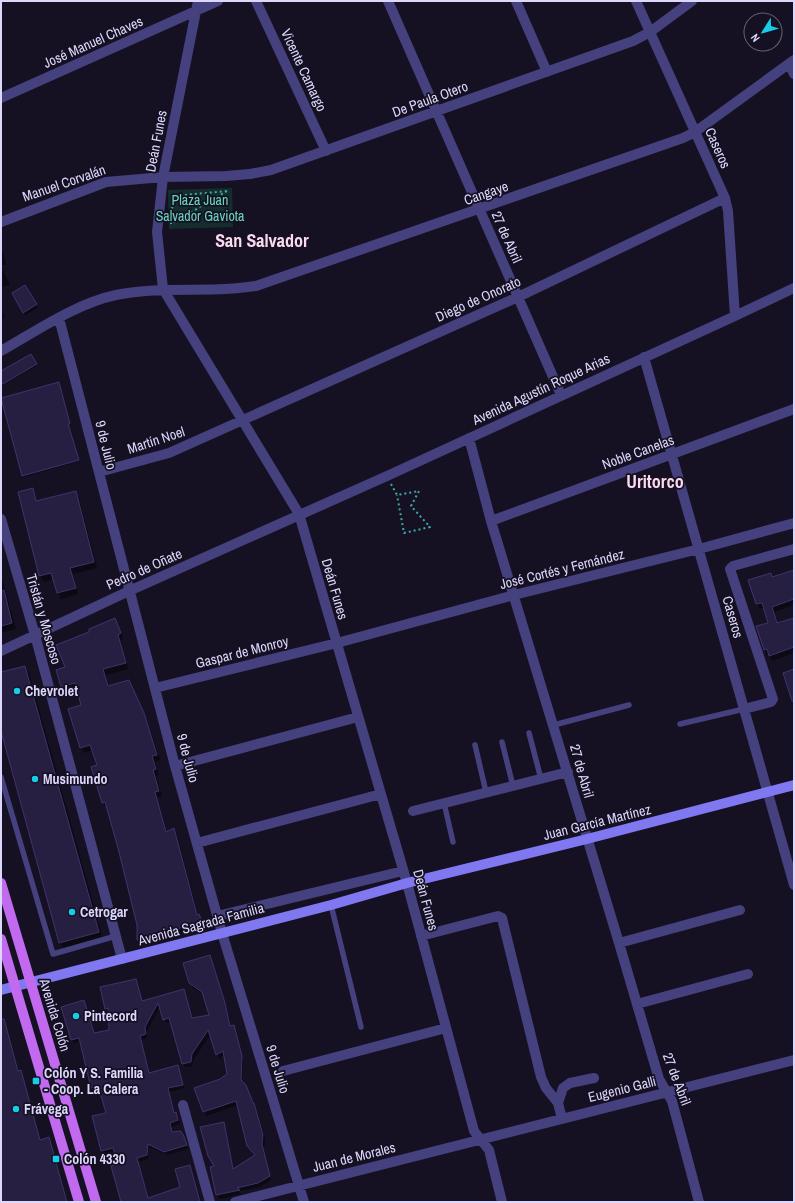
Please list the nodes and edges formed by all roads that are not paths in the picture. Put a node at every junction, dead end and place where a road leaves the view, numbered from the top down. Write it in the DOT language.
graph roads {
  1 [pos="198,1"];
  2 [pos="218,1"];
  3 [pos="256,1"];
  4 [pos="388,1"];
  5 [pos="516,1"];
  6 [pos="636,1"];
  7 [pos="692,1"];
  8 [pos="196,11"];
  9 [pos="650,32"];
  10 [pos="792,62"];
  11 [pos="547,72"];
  12 [pos="794,74"];
  13 [pos="1,98"];
  14 [pos="437,112"];
  15 [pos="696,132"];
  16 [pos="326,151"];
  17 [pos="163,177"];
  18 [pos="725,198"];
  19 [pos="480,210"];
  20 [pos="1,222"];
  21 [pos="794,288"];
  22 [pos="163,289"];
  23 [pos="518,297"];
  24 [pos="735,316"];
  25 [pos="59,318"];
  26 [pos="1,351"];
  27 [pos="644,357"];
  28 [pos="562,395"];
  29 [pos="794,410"];
  30 [pos="242,421"];
  31 [pos="469,438"];
  32 [pos="672,454"];
  33 [pos="99,472"];
  34 [pos="299,514"];
  35 [pos="1,519"];
  36 [pos="491,521"];
  37 [pos="794,523"];
  38 [pos="699,549"];
  39 [pos="794,549"];
  40 [pos="130,591"];
  41 [pos="514,595"];
  42 [pos="34,635"];
  43 [pos="337,643"];
  44 [pos="1,651"];
  45 [pos="155,688"];
  46 [pos="629,705"];
  47 [pos="744,709"];
  48 [pos="358,717"];
  49 [pos="680,724"];
  50 [pos="554,726"];
  51 [pos="529,733"];
  52 [pos="502,742"];
  53 [pos="475,745"];
  54 [pos="175,766"];
  55 [pos="568,772"];
  56 [pos="1,777"];
  57 [pos="541,779"];
  58 [pos="794,785"];
  59 [pos="514,786"];
  60 [pos="486,792"];
  61 [pos="767,792"];
  62 [pos="381,794"];
  63 [pos="444,803"];
  64 [pos="413,811"];
  65 [pos="587,839"];
  66 [pos="453,842"];
  67 [pos="197,844"];
  68 [pos="403,870"];
  69 [pos="1,883"];
  70 [pos="407,883"];
  71 [pos="794,885"];
  72 [pos="331,905"];
  73 [pos="740,910"];
  74 [pos="217,916"];
  75 [pos="222,933"];
  76 [pos="116,936"];
  77 [pos="421,936"];
  78 [pos="1,939"];
  79 [pos="619,943"];
  80 [pos="122,959"];
  81 [pos="748,974"];
  82 [pos="30,982"];
  83 [pos="16,986"];
  84 [pos="1,990"];
  85 [pos="637,1004"];
  86 [pos="361,1027"];
  87 [pos="446,1028"];
  88 [pos="794,1060"];
  89 [pos="283,1071"];
  90 [pos="594,1078"];
  91 [pos="667,1092"];
  92 [pos="558,1103"];
  93 [pos="183,1106"];
  94 [pos="562,1119"];
  95 [pos="481,1140"];
  96 [pos="299,1185"];
  97 [pos="80,1202"];
  98 [pos="96,1202"];
  99 [pos="210,1202"];
  100 [pos="234,1202"];
  101 [pos="304,1202"];
  102 [pos="502,1202"];
  103 [pos="699,1202"];
  1 -- 8 [label="street, Deán Funes"];
  2 -- 8 [label="street, José Manuel Chaves"];
  3 -- 16 [label="street, Vicente Camargo"];
  4 -- 14 [label="street, 27 de Abril"];
  5 -- 11 [label="street"];
  6 -- 9 [label="street, Caseros"];
  7 -- 9 [label="street, De Paula Otero"];
  8 -- 13 [label="street, José Manuel Chaves"];
  8 -- 17 [label="street, Deán Funes"];
  9 -- 11 [label="street, De Paula Otero"];
  9 -- 15 [label="street, Caseros"];
  10 -- 12 [label="street"];
  10 -- 15 [label="street, Cangaye"];
  11 -- 14 [label="street, De Paula Otero"];
  14 -- 16 [label="street, De Paula Otero"];
  14 -- 19 [label="street, 27 de Abril"];
  15 -- 18 [label="street, Caseros"];
  15 -- 19 [label="street, Cangaye"];
  16 -- 17 [label="street, De Paula Otero"];
  17 -- 20 [label="street, Manuel Corvalán"];
  17 -- 22 [label="street, Deán Funes"];
  18 -- 23 [label="street, Diego de Onorato"];
  18 -- 24 [label="street, Caseros"];
  19 -- 22 [label="street, Cangaye"];
  19 -- 23 [label="street, 27 de Abril"];
  21 -- 24 [label="street, Avenida Agustín Roque Arias"];
  22 -- 25 [label="street, Cangaye"];
  22 -- 30 [label="street, Deán Funes"];
  23 -- 28 [label="street, 27 de Abril"];
  23 -- 30 [label="street, Diego de Onorato"];
  24 -- 27 [label="street, Avenida Agustín Roque Arias"];
  25 -- 26 [label="street, Cangaye"];
  25 -- 33 [label="street, 9 de Julio"];
  27 -- 28 [label="street, Avenida Agustín Roque Arias"];
  27 -- 32 [label="street, Caseros"];
  28 -- 31 [label="street, Avenida Agustín Roque Arias"];
  29 -- 32 [label="street, Noble Canelas"];
  30 -- 33 [label="street, Martín Noel"];
  30 -- 34 [label="street, Deán Funes"];
  31 -- 34 [label="street, Avenida Agustín Roque Arias"];
  31 -- 36 [label="street, 27 de Abril"];
  32 -- 36 [label="street, Noble Canelas"];
  32 -- 38 [label="street, Caseros"];
  33 -- 40 [label="street, 9 de Julio"];
  34 -- 40 [label="street, Pedro de Oñate"];
  34 -- 43 [label="street, Deán Funes"];
  35 -- 42 [label="street, Tristán y Moscoso"];
  36 -- 41 [label="street, 27 de Abril"];
  37 -- 38 [label="street, José Cortés y Fernández"];
  38 -- 41 [label="street, José Cortés y Fernández"];
  38 -- 47 [label="street, Caseros"];
  39 -- 47 [label="street"];
  40 -- 42 [label="street, Pedro de Oñate"];
  40 -- 45 [label="street, 9 de Julio"];
  41 -- 43 [label="street, José Cortés y Fernández"];
  41 -- 50 [label="street, 27 de Abril"];
  42 -- 44 [label="street, Pedro de Oñate"];
  42 -- 76 [label="street, Tristán y Moscoso"];
  43 -- 45 [label="street, Gaspar de Monroy"];
  43 -- 48 [label="street, Deán Funes"];
  45 -- 54 [label="street, 9 de Julio"];
  46 -- 50 [label="lane"];
  47 -- 49 [label="lane"];
  47 -- 61 [label="street, Caseros"];
  48 -- 54 [label="street"];
  48 -- 62 [label="street, Deán Funes"];
  50 -- 55 [label="street, 27 de Abril"];
  51 -- 57 [label="lane"];
  52 -- 59 [label="lane"];
  53 -- 60 [label="lane"];
  54 -- 67 [label="street, 9 de Julio"];
  55 -- 57 [label="street"];
  55 -- 65 [label="street, 27 de Abril"];
  56 -- 76 [label="lane"];
  57 -- 59 [label="street"];
  58 -- 61 [label="main road, Juan García Martínez"];
  59 -- 60 [label="street"];
  60 -- 63 [label="street"];
  61 -- 65 [label="main road, Juan García Martínez"];
  61 -- 71 [label="street, Caseros"];
  62 -- 67 [label="street"];
  62 -- 68 [label="street, Deán Funes"];
  63 -- 64 [label="street"];
  63 -- 66 [label="lane"];
  65 -- 70 [label="main road, Juan García Martínez"];
  65 -- 79 [label="street, 27 de Abril"];
  67 -- 74 [label="street, 9 de Julio"];
  68 -- 70 [label="street, Deán Funes"];
  68 -- 74 [label="street"];
  69 -- 82 [label="main road, Avenida Colón"];
  70 -- 72 [label="main road, Avenida Sagrada Familia"];
  70 -- 77 [label="street, Deán Funes"];
  72 -- 75 [label="main road, Avenida Sagrada Familia"];
  72 -- 86 [label="lane"];
  73 -- 79 [label="street"];
  74 -- 75 [label="street, 9 de Julio"];
  75 -- 80 [label="main road, Avenida Sagrada Familia"];
  75 -- 96 [label="street, 9 de Julio"];
  76 -- 80 [label="street, Tristán y Moscoso"];
  77 -- 87 [label="street, Deán Funes"];
  77 -- 92 [label="street"];
  78 -- 83 [label="main road, Avenida Colón"];
  79 -- 85 [label="street, 27 de Abril"];
  80 -- 82 [label="main road, Avenida Sagrada Familia"];
  81 -- 85 [label="street"];
  82 -- 83 [label="main road, Avenida Sagrada Familia"];
  82 -- 98 [label="main road, Avenida Colón"];
  83 -- 84 [label="main road, Avenida Sagrada Familia"];
  83 -- 97 [label="main road, Avenida Colón"];
  85 -- 91 [label="street, 27 de Abril"];
  87 -- 89 [label="street"];
  87 -- 95 [label="street, Deán Funes"];
  88 -- 91 [label="street, Eugenio Galli"];
  90 -- 92 [label="street"];
  91 -- 94 [label="street, Eugenio Galli"];
  91 -- 103 [label="street, 27 de Abril"];
  92 -- 94 [label="street"];
  93 -- 99 [label="street"];
  94 -- 95 [label="street, Eugenio Galli"];
  95 -- 96 [label="street, Juan de Morales"];
  95 -- 102 [label="street, Deán Funes"];
  96 -- 100 [label="street, Juan de Morales"];
  96 -- 101 [label="street, 9 de Julio"];
}
